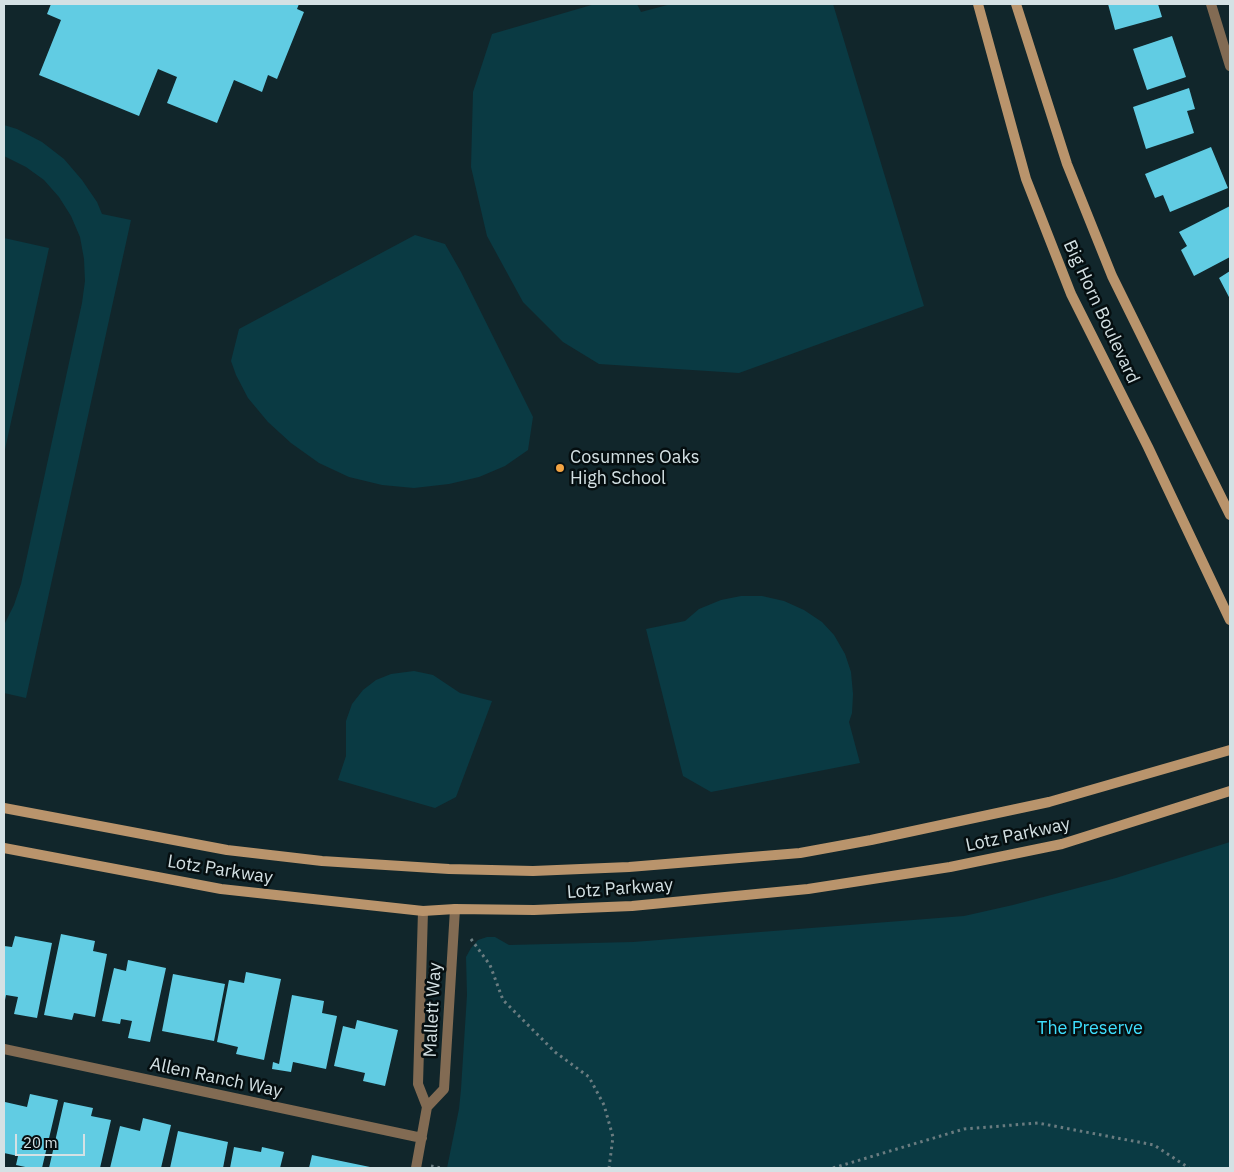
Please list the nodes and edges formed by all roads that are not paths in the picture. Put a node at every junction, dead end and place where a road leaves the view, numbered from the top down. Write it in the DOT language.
graph roads {
  1 [pos="978,4"];
  2 [pos="1016,4"];
  3 [pos="1211,4"];
  4 [pos="1230,66"];
  5 [pos="1230,515"];
  6 [pos="1230,620"];
  7 [pos="1230,750"];
  8 [pos="1230,791"];
  9 [pos="4,808"];
  10 [pos="4,848"];
  11 [pos="455,909"];
  12 [pos="423,911"];
  13 [pos="4,1049"];
  14 [pos="427,1106"];
  15 [pos="422,1138"];
  16 [pos="416,1168"];
  1 -- 6 [label="street, Big Horn Boulevard"];
  2 -- 5 [label="street, Big Horn Boulevard"];
  3 -- 4 [label="street"];
  7 -- 9 [label="street, Lotz Parkway"];
  8 -- 11 [label="street, Lotz Parkway"];
  10 -- 12 [label="street, Lotz Parkway"];
  11 -- 12 [label="street, Lotz Parkway"];
  11 -- 14 [label="street, Mallett Way"];
  12 -- 14 [label="street, Mallett Way"];
  13 -- 15 [label="street, Allen Ranch Way"];
  14 -- 15 [label="street, Mallett Way"];
  15 -- 16 [label="street, Mallett Way"];
}
